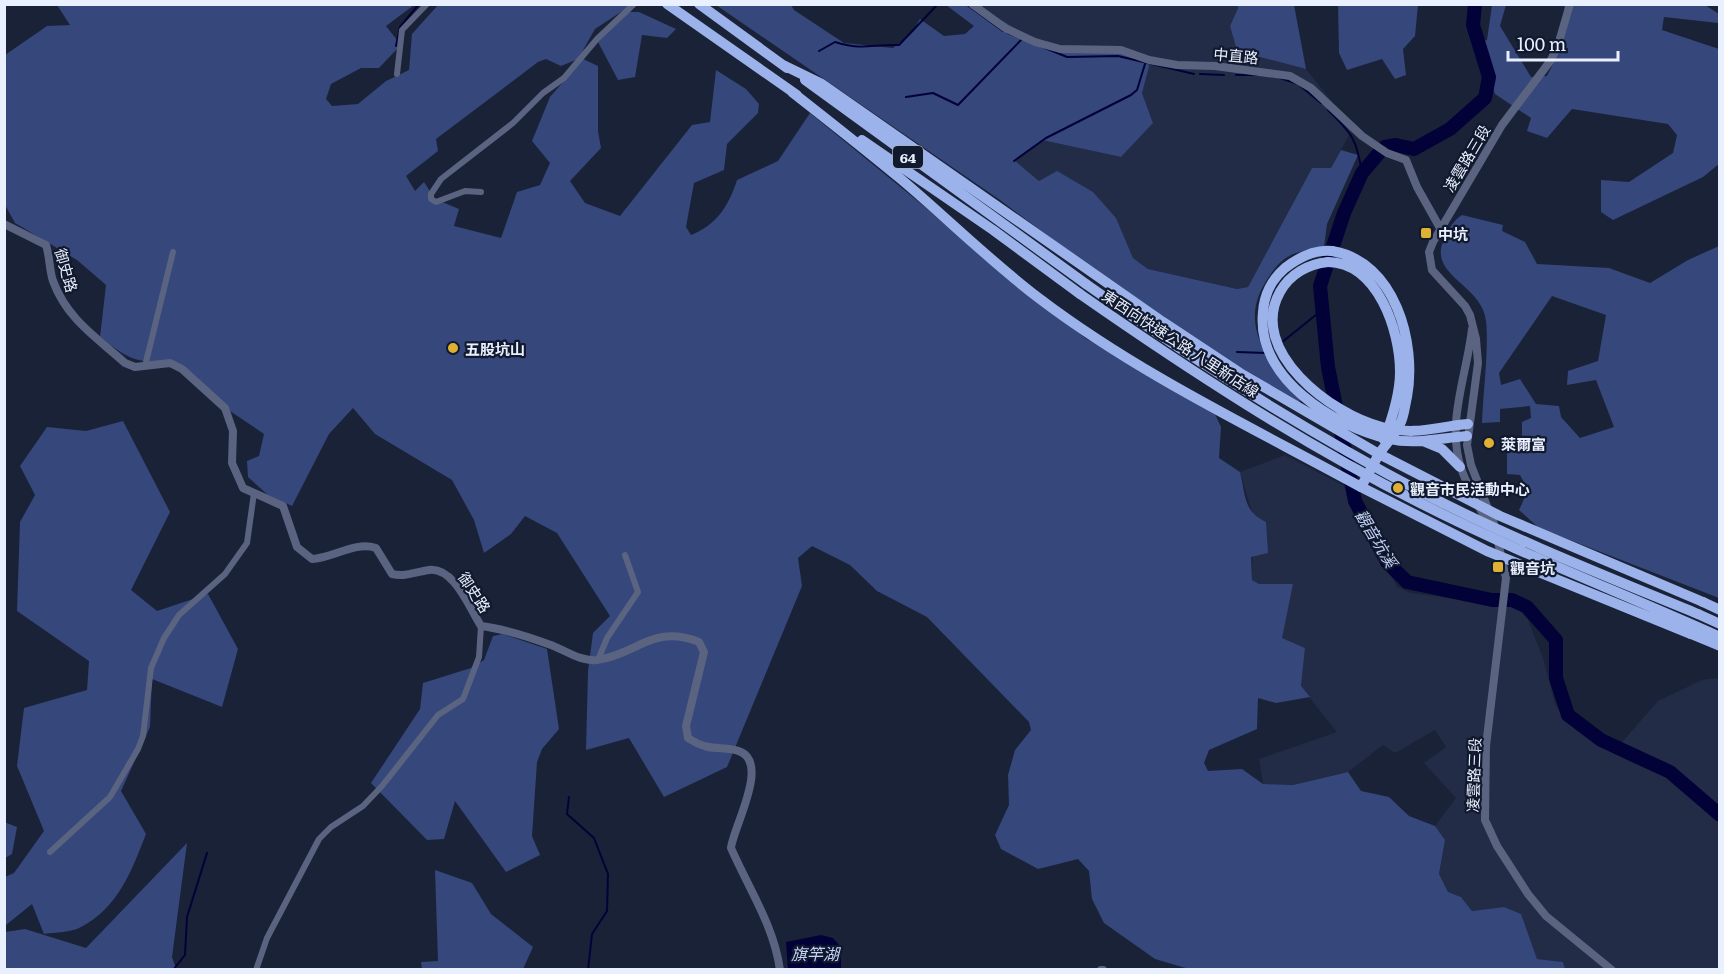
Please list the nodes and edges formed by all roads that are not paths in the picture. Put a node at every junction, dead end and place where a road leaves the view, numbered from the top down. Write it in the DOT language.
graph roads {
  1 [pos="427,4"];
  2 [pos="634,4"];
  3 [pos="667,4"];
  4 [pos="699,4"];
  5 [pos="972,4"];
  6 [pos="1570,4"];
  7 [pos="783,65"];
  8 [pos="397,74"];
  9 [pos="792,92"];
  10 [pos="481,192"];
  11 [pos="4,224"];
  12 [pos="1440,228"];
  13 [pos="173,252"];
  14 [pos="1083,289"];
  15 [pos="145,366"];
  16 [pos="1462,424"];
  17 [pos="1361,425"];
  18 [pos="1461,436"];
  19 [pos="1425,442"];
  20 [pos="1378,454"];
  21 [pos="1461,467"];
  22 [pos="1361,487"];
  23 [pos="254,493"];
  24 [pos="1500,544"];
  25 [pos="625,555"];
  26 [pos="1719,610"];
  27 [pos="1719,624"];
  28 [pos="481,626"];
  29 [pos="1719,637"];
  30 [pos="1719,646"];
  31 [pos="598,660"];
  32 [pos="50,852"];
  33 [pos="256,969"];
  34 [pos="780,969"];
  35 [pos="1612,969"];
  1 -- 8 [label="street"];
  2 -- 10 [label="street"];
  3 -- 9 [label="highway, 東西向快速公路 八里新店線 / 64"];
  4 -- 7 [label="highway, 東西向快速公路 八里新店線 / 64"];
  5 -- 12 [label="street, 中直路"];
  6 -- 12 [label="street, 凌雲路三段"];
  7 -- 14 [label="highway, 東西向快速公路 八里新店線 / 64"];
  7 -- 20 [label="highway"];
  9 -- 14 [label="highway, 東西向快速公路 八里新店線 / 64"];
  9 -- 22 [label="highway"];
  11 -- 15 [label="street, 御史路"];
  12 -- 16 [label="street, 凌雲路三段"];
  13 -- 15 [label="street"];
  14 -- 27 [label="highway, 東西向快速公路 八里新店線 / 64, bridge"];
  14 -- 29 [label="highway, 東西向快速公路 八里新店線 / 64, bridge"];
  15 -- 23 [label="street, 御史路"];
  16 -- 17 [label="highway"];
  16 -- 18 [label="street, 凌雲路三段"];
  17 -- 19 [label="highway"];
  17 -- 20 [label="highway, bridge"];
  18 -- 19 [label="highway"];
  18 -- 21 [label="street, 凌雲路三段"];
  18 -- 24 [label="street, 凌雲路三段"];
  19 -- 21 [label="highway"];
  20 -- 22 [label="highway, bridge"];
  20 -- 26 [label="highway, bridge"];
  21 -- 24 [label="street, 凌雲路三段"];
  22 -- 30 [label="highway, bridge"];
  23 -- 28 [label="street, 御史路"];
  23 -- 32 [label="street"];
  24 -- 35 [label="street, 凌雲路三段"];
  25 -- 31 [label="street"];
  28 -- 31 [label="street, 御史路"];
  28 -- 33 [label="street"];
  31 -- 34 [label="street"];
}
